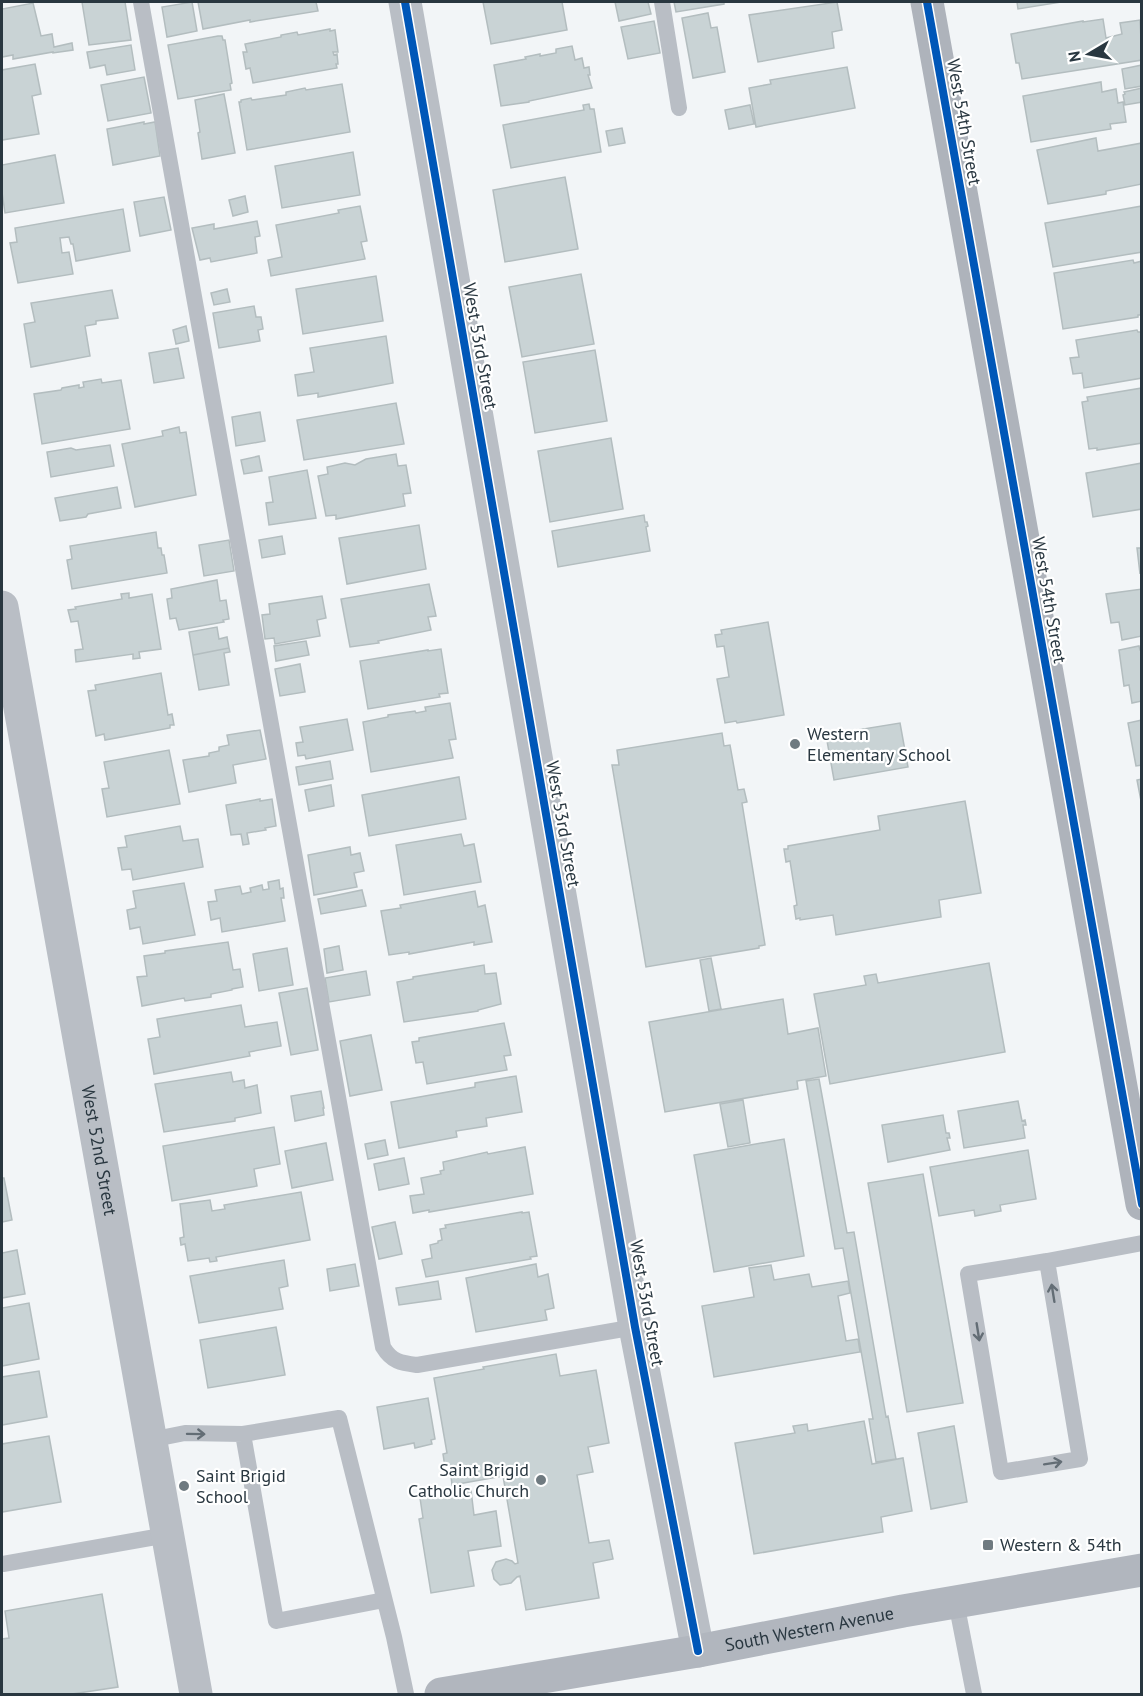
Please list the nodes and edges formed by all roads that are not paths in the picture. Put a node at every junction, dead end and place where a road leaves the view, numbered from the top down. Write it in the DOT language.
graph roads {
  1 [pos="141,2"];
  2 [pos="405,2"];
  3 [pos="662,2"];
  4 [pos="927,2"];
  5 [pos="679,108"];
  6 [pos="2,607"];
  7 [pos="1142,1204"];
  8 [pos="1142,1243"];
  9 [pos="1047,1262"];
  10 [pos="635,1327"];
  11 [pos="243,1434"];
  12 [pos="150,1440"];
  13 [pos="167,1535"];
  14 [pos="3,1564"];
  15 [pos="1142,1570"];
  16 [pos="384,1600"];
  17 [pos="956,1602"];
  18 [pos="698,1651"];
  19 [pos="196,1695"];
  20 [pos="406,1695"];
  21 [pos="441,1695"];
  22 [pos="974,1695"];
  1 -- 10 [label="lane"];
  2 -- 10 [label="street, West 53rd Street"];
  3 -- 5 [label="lane"];
  4 -- 7 [label="street, West 54th Street"];
  6 -- 12 [label="street, West 52nd Street"];
  8 -- 9 [label="lane"];
  9 -- 9 [label="lane, one-way"];
  10 -- 18 [label="street, West 53rd Street"];
  12 -- 11 [label="lane, one-way"];
  11 -- 16 [label="lane"];
  11 -- 16 [label="lane"];
  12 -- 13 [label="street, West 52nd Street"];
  13 -- 14 [label="lane"];
  13 -- 19 [label="street, West 52nd Street"];
  15 -- 17 [label="main road, South Western Avenue"];
  16 -- 20 [label="lane"];
  17 -- 18 [label="main road, South Western Avenue"];
  17 -- 22 [label="lane"];
  18 -- 21 [label="main road, South Western Avenue"];
}
